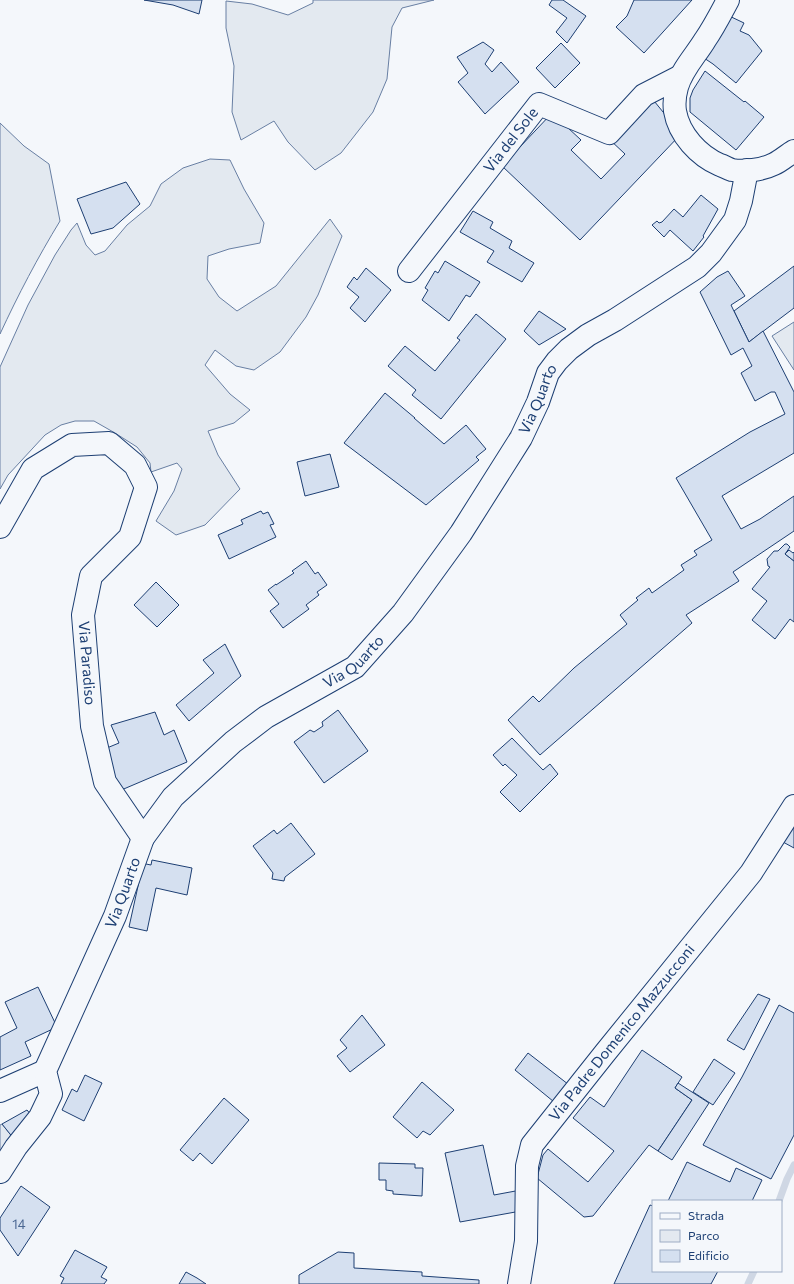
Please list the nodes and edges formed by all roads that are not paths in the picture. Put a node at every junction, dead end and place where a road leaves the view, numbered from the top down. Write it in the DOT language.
graph roads {
  1 [pos="728,0"];
  2 [pos="681,76"];
  3 [pos="794,151"];
  4 [pos="747,170"];
  5 [pos="409,271"];
  6 [pos="0,527"];
  7 [pos="794,806"];
  8 [pos="144,838"];
  9 [pos="46,1071"];
  10 [pos="0,1091"];
  11 [pos="0,1172"];
  12 [pos="519,1284"];
  1 -- 2 [label="street"];
  2 -- 4 [label="street"];
  2 -- 5 [label="street, Via del Sole"];
  3 -- 4 [label="street"];
  4 -- 8 [label="street, Via Quarto"];
  6 -- 8 [label="street, Via Paradiso"];
  7 -- 12 [label="street, Via Padre Domenico Mazzucconi"];
  8 -- 9 [label="street, Via Quarto"];
  9 -- 10 [label="street"];
  9 -- 11 [label="street"];
}
